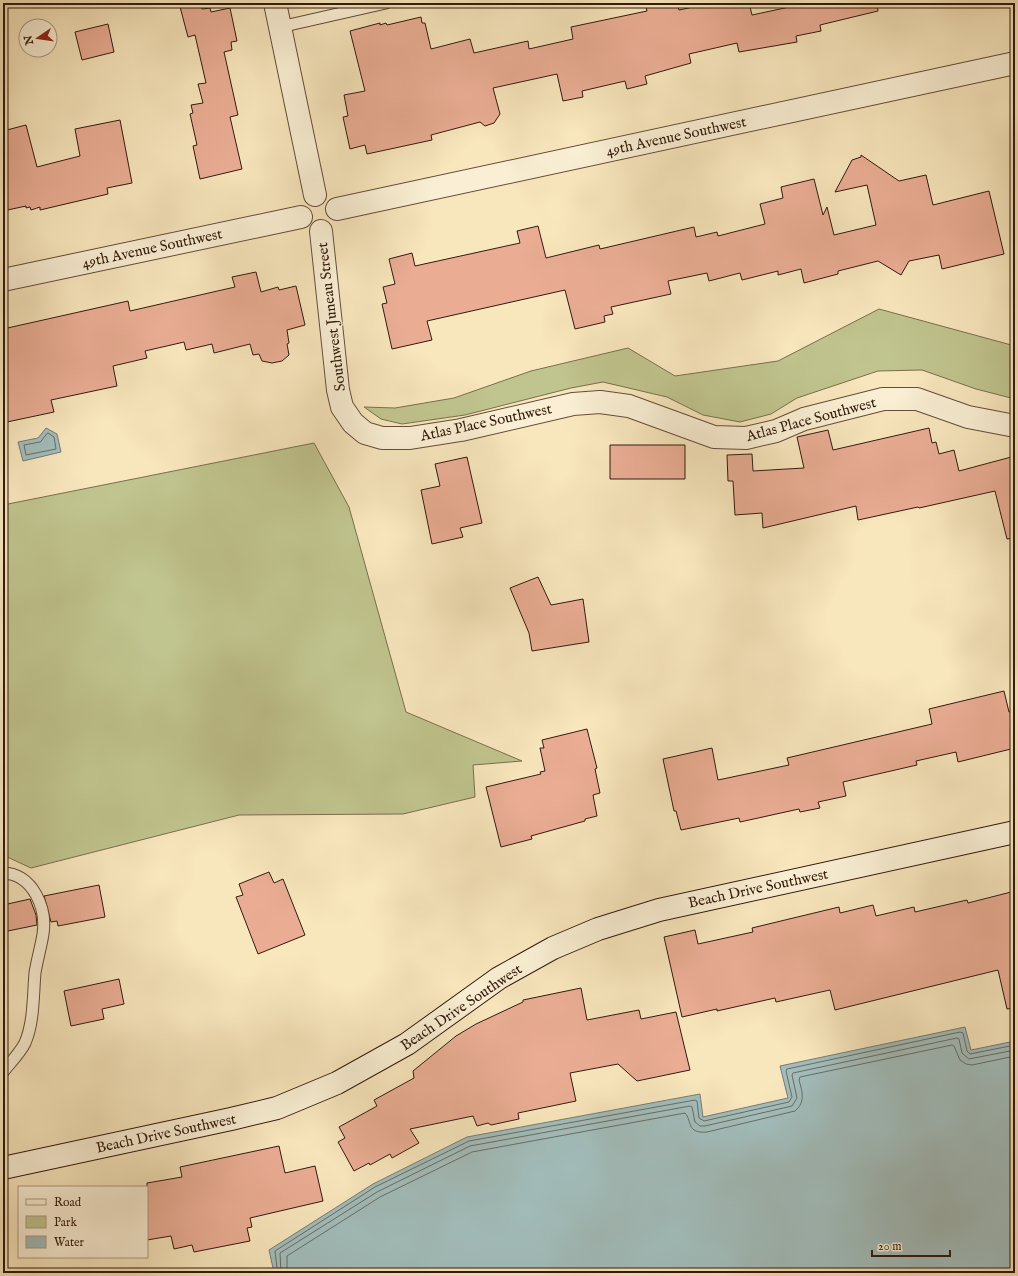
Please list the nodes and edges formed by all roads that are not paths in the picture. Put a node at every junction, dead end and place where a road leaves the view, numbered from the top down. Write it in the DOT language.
graph roads {
  1 [pos="275,3"];
  2 [pos="386,3"];
  3 [pos="280,27"];
  4 [pos="1015,63"];
  5 [pos="315,195"];
  6 [pos="337,209"];
  7 [pos="301,217"];
  8 [pos="321,231"];
  9 [pos="3,280"];
  10 [pos="354,423"];
  11 [pos="1015,426"];
  12 [pos="1015,832"];
  13 [pos="3,872"];
  14 [pos="3,1072"];
  15 [pos="3,1168"];
  1 -- 3 [label="street"];
  2 -- 3 [label="lane"];
  3 -- 5 [label="street"];
  4 -- 6 [label="street, 49th Avenue Southwest"];
  5 -- 6 [label="street"];
  5 -- 7 [label="street"];
  6 -- 8 [label="street"];
  7 -- 8 [label="street"];
  7 -- 9 [label="street, 49th Avenue Southwest"];
  8 -- 10 [label="street, Southwest Juneau Street"];
  10 -- 11 [label="street, Atlas Place Southwest"];
  12 -- 15 [label="street, Beach Drive Southwest"];
  13 -- 14 [label="lane"];
}
